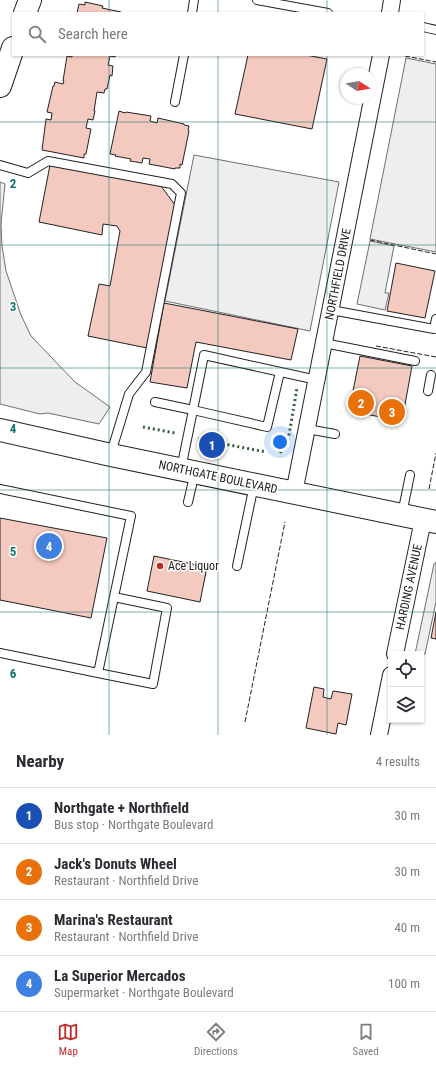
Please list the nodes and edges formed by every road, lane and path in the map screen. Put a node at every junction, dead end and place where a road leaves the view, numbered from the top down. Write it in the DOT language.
graph roads {
  1 [pos="30,0"];
  2 [pos="194,0"];
  3 [pos="258,0"];
  4 [pos="392,0"];
  5 [pos="283,2"];
  6 [pos="25,12"];
  7 [pos="192,12"];
  8 [pos="324,12"];
  9 [pos="390,12"];
  10 [pos="424,28"];
  11 [pos="436,30"];
  12 [pos="12,51"];
  13 [pos="184,56"];
  14 [pos="381,56"];
  15 [pos="0,86"];
  16 [pos="175,102"];
  17 [pos="0,165"];
  18 [pos="331,310"];
  19 [pos="436,319"];
  20 [pos="324,343"];
  21 [pos="416,361"];
  22 [pos="280,372"];
  23 [pos="431,375"];
  24 [pos="317,380"];
  25 [pos="428,391"];
  26 [pos="155,402"];
  27 [pos="193,410"];
  28 [pos="307,429"];
  29 [pos="0,430"];
  30 [pos="335,434"];
  31 [pos="111,455"];
  32 [pos="188,470"];
  33 [pos="410,476"];
  34 [pos="254,485"];
  35 [pos="0,489"];
  36 [pos="294,493"];
  37 [pos="188,502"];
  38 [pos="402,515"];
  39 [pos="433,521"];
  40 [pos="237,566"];
  41 [pos="114,597"];
  42 [pos="396,651"];
  43 [pos="0,653"];
  44 [pos="98,673"];
  45 [pos="389,687"];
  46 [pos="379,735"];
  1 -- 6 [label="main road"];
  2 -- 7 [label="lane"];
  3 -- 5 [label="lane"];
  4 -- 9 [label="street"];
  5 -- 8 [label="lane"];
  10 -- 11 [label="lane"];
  12 -- 15 [label="main road"];
  13 -- 16 [label="lane"];
  14 -- 18 [label="street, NORTHFIELD DRIVE"];
  17 -- 31 [label="lane"];
  18 -- 19 [label="lane"];
  18 -- 20 [label="street, NORTHFIELD DRIVE"];
  20 -- 21 [label="lane"];
  20 -- 24 [label="street, NORTHFIELD DRIVE"];
  22 -- 24 [label="lane"];
  22 -- 27 [label="lane"];
  22 -- 27 [label="lane"];
  23 -- 25 [label="lane"];
  24 -- 28 [label="street, NORTHFIELD DRIVE"];
  26 -- 27 [label="lane"];
  27 -- 32 [label="lane"];
  28 -- 30 [label="lane"];
  28 -- 36 [label="street, NORTHFIELD DRIVE"];
  29 -- 31 [label="main road, NORTHGATE BOULEVARD"];
  31 -- 32 [label="main road, NORTHGATE BOULEVARD"];
  32 -- 34 [label="main road, NORTHGATE BOULEVARD"];
  32 -- 37 [label="lane"];
  33 -- 38 [label="lane"];
  34 -- 36 [label="main road, NORTHGATE BOULEVARD"];
  34 -- 40 [label="lane"];
  35 -- 41 [label="lane"];
  36 -- 38 [label="main road, NORTHGATE BOULEVARD"];
  38 -- 39 [label="main road, NORTHGATE BOULEVARD"];
  39 -- 42 [label="street, HARDING AVENUE"];
  41 -- 44 [label="lane"];
  41 -- 44 [label="lane"];
  43 -- 44 [label="lane"];
  45 -- 46 [label="street"];
}
